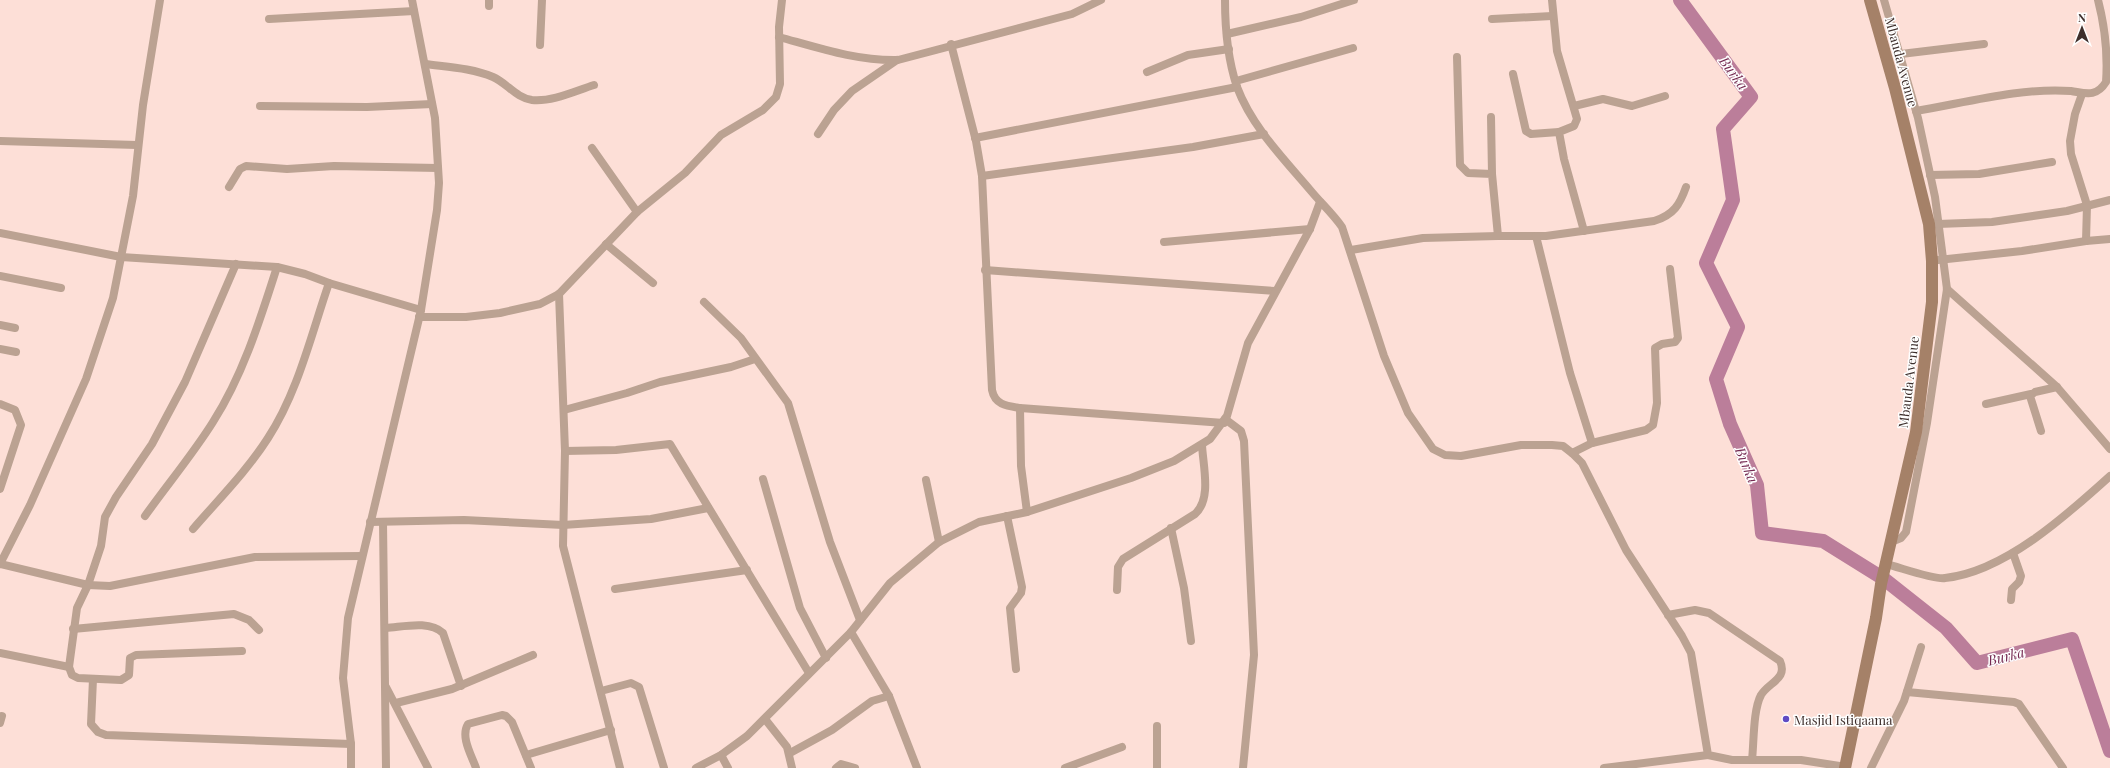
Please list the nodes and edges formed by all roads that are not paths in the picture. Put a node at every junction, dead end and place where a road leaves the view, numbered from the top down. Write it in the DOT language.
graph roads {
  1 [pos="160,0"];
  2 [pos="412,0"];
  3 [pos="542,0"];
  4 [pos="782,0"];
  5 [pos="1101,0"];
  6 [pos="1225,0"];
  7 [pos="1354,0"];
  8 [pos="1552,0"];
  9 [pos="1870,0"];
  10 [pos="1884,0"];
  11 [pos="2098,0"];
  12 [pos="414,11"];
  13 [pos="1552,16"];
  14 [pos="268,19"];
  15 [pos="1492,19"];
  16 [pos="1227,34"];
  17 [pos="779,37"];
  18 [pos="951,44"];
  19 [pos="1984,44"];
  20 [pos="540,45"];
  21 [pos="1353,48"];
  22 [pos="1230,49"];
  23 [pos="1900,54"];
  24 [pos="1457,58"];
  25 [pos="898,60"];
  26 [pos="425,64"];
  27 [pos="1146,72"];
  28 [pos="1513,74"];
  29 [pos="1237,84"];
  30 [pos="594,85"];
  31 [pos="2082,94"];
  32 [pos="1664,96"];
  33 [pos="432,104"];
  34 [pos="260,106"];
  35 [pos="1574,106"];
  36 [pos="1916,111"];
  37 [pos="1491,117"];
  38 [pos="1559,132"];
  39 [pos="818,134"];
  40 [pos="1264,134"];
  41 [pos="975,138"];
  42 [pos="0,141"];
  43 [pos="137,145"];
  44 [pos="592,148"];
  45 [pos="2052,162"];
  46 [pos="438,168"];
  47 [pos="1492,174"];
  48 [pos="1930,175"];
  49 [pos="982,176"];
  50 [pos="1686,187"];
  51 [pos="229,188"];
  52 [pos="2110,200"];
  53 [pos="1320,202"];
  54 [pos="2087,205"];
  55 [pos="637,212"];
  56 [pos="1938,224"];
  57 [pos="1310,229"];
  58 [pos="1584,230"];
  59 [pos="0,233"];
  60 [pos="1498,236"];
  61 [pos="1536,236"];
  62 [pos="2110,239"];
  63 [pos="2086,241"];
  64 [pos="1164,242"];
  65 [pos="606,244"];
  66 [pos="1351,250"];
  67 [pos="121,257"];
  68 [pos="1937,260"];
  69 [pos="236,264"];
  70 [pos="277,267"];
  71 [pos="1670,269"];
  72 [pos="985,270"];
  73 [pos="0,276"];
  74 [pos="329,283"];
  75 [pos="653,283"];
  76 [pos="61,288"];
  77 [pos="1947,289"];
  78 [pos="1275,291"];
  79 [pos="559,294"];
  80 [pos="704,302"];
  81 [pos="420,313"];
  82 [pos="0,325"];
  83 [pos="15,328"];
  84 [pos="0,349"];
  85 [pos="16,352"];
  86 [pos="755,359"];
  87 [pos="2057,387"];
  88 [pos="2031,394"];
  89 [pos="0,404"];
  90 [pos="1986,404"];
  91 [pos="1020,408"];
  92 [pos="564,410"];
  93 [pos="1224,421"];
  94 [pos="2042,431"];
  95 [pos="1592,444"];
  96 [pos="1202,445"];
  97 [pos="2110,449"];
  98 [pos="565,451"];
  99 [pos="1572,453"];
  100 [pos="2110,476"];
  101 [pos="763,479"];
  102 [pos="926,480"];
  103 [pos="0,489"];
  104 [pos="708,508"];
  105 [pos="1027,512"];
  106 [pos="145,516"];
  107 [pos="1007,516"];
  108 [pos="370,522"];
  109 [pos="383,522"];
  110 [pos="563,525"];
  111 [pos="1172,528"];
  112 [pos="193,530"];
  113 [pos="939,542"];
  114 [pos="1891,542"];
  115 [pos="3,552"];
  116 [pos="2013,553"];
  117 [pos="362,556"];
  118 [pos="0,564"];
  119 [pos="1886,564"];
  120 [pos="747,570"];
  121 [pos="88,585"];
  122 [pos="615,589"];
  123 [pos="1117,590"];
  124 [pos="2011,600"];
  125 [pos="1668,615"];
  126 [pos="860,620"];
  127 [pos="386,628"];
  128 [pos="74,630"];
  129 [pos="259,630"];
  130 [pos="851,632"];
  131 [pos="1191,641"];
  132 [pos="1921,647"];
  133 [pos="242,651"];
  134 [pos="0,654"];
  135 [pos="533,655"];
  136 [pos="826,658"];
  137 [pos="69,667"];
  138 [pos="1016,669"];
  139 [pos="809,673"];
  140 [pos="93,679"];
  141 [pos="461,686"];
  142 [pos="386,687"];
  143 [pos="601,691"];
  144 [pos="1907,692"];
  145 [pos="889,696"];
  146 [pos="396,704"];
  147 [pos="765,719"];
  148 [pos="1157,726"];
  149 [pos="611,730"];
  150 [pos="351,744"];
  151 [pos="1122,747"];
  152 [pos="790,753"];
  153 [pos="526,755"];
  154 [pos="721,755"];
  155 [pos="1708,755"];
  156 [pos="1752,760"];
  157 [pos="1847,766"];
  158 [pos="351,768"];
  159 [pos="386,768"];
  160 [pos="428,768"];
  161 [pos="476,768"];
  162 [pos="531,768"];
  163 [pos="620,768"];
  164 [pos="664,768"];
  165 [pos="696,768"];
  166 [pos="728,768"];
  167 [pos="792,768"];
  168 [pos="836,768"];
  169 [pos="855,768"];
  170 [pos="917,768"];
  171 [pos="1065,768"];
  172 [pos="1157,768"];
  173 [pos="1243,768"];
  174 [pos="1604,768"];
  175 [pos="1871,768"];
  176 [pos="2063,768"];
  1 -- 43 [label="street"];
  2 -- 12 [label="street"];
  3 -- 20 [label="street"];
  4 -- 17 [label="street"];
  5 -- 18 [label="street"];
  6 -- 16 [label="street"];
  7 -- 16 [label="street"];
  8 -- 13 [label="street"];
  9 -- 68 [label="street, Mbauda Avenue"];
  10 -- 23 [label="street"];
  11 -- 31 [label="street"];
  12 -- 14 [label="street"];
  12 -- 26 [label="street"];
  13 -- 15 [label="street"];
  13 -- 35 [label="street"];
  16 -- 22 [label="street"];
  17 -- 25 [label="street"];
  17 -- 55 [label="street"];
  18 -- 25 [label="street"];
  18 -- 41 [label="street"];
  19 -- 23 [label="street"];
  21 -- 29 [label="street"];
  22 -- 27 [label="street"];
  22 -- 29 [label="street"];
  23 -- 36 [label="street"];
  24 -- 47 [label="street"];
  25 -- 39 [label="street"];
  26 -- 30 [label="street"];
  26 -- 33 [label="street"];
  28 -- 38 [label="street"];
  29 -- 40 [label="street"];
  29 -- 41 [label="street"];
  31 -- 36 [label="street"];
  31 -- 54 [label="street"];
  32 -- 35 [label="street"];
  33 -- 34 [label="street"];
  33 -- 46 [label="street"];
  35 -- 38 [label="street"];
  36 -- 48 [label="street"];
  37 -- 47 [label="street"];
  38 -- 58 [label="street"];
  40 -- 49 [label="street"];
  40 -- 53 [label="street"];
  41 -- 49 [label="street"];
  42 -- 43 [label="street"];
  43 -- 67 [label="street"];
  44 -- 55 [label="street"];
  45 -- 48 [label="street"];
  46 -- 51 [label="street"];
  46 -- 81 [label="street"];
  47 -- 60 [label="street"];
  48 -- 56 [label="street"];
  49 -- 72 [label="street"];
  50 -- 58 [label="street"];
  52 -- 54 [label="street"];
  53 -- 57 [label="street"];
  53 -- 66 [label="street"];
  54 -- 56 [label="street"];
  54 -- 63 [label="street"];
  55 -- 65 [label="street"];
  56 -- 68 [label="street"];
  57 -- 64 [label="street"];
  57 -- 78 [label="street"];
  58 -- 61 [label="street"];
  59 -- 67 [label="street"];
  60 -- 61 [label="street"];
  60 -- 66 [label="street"];
  61 -- 95 [label="street"];
  62 -- 63 [label="street"];
  63 -- 68 [label="street"];
  65 -- 75 [label="street"];
  65 -- 79 [label="street"];
  66 -- 99 [label="street"];
  67 -- 69 [label="street"];
  67 -- 115 [label="street"];
  68 -- 77 [label="street"];
  68 -- 114 [label="street, Mbauda Avenue"];
  69 -- 70 [label="street"];
  69 -- 121 [label="street"];
  70 -- 74 [label="street"];
  70 -- 106 [label="street"];
  71 -- 95 [label="street"];
  72 -- 78 [label="street"];
  72 -- 91 [label="street"];
  73 -- 76 [label="street"];
  74 -- 81 [label="street"];
  74 -- 112 [label="street"];
  77 -- 87 [label="street"];
  77 -- 114 [label="street"];
  78 -- 93 [label="street"];
  79 -- 81 [label="street"];
  79 -- 92 [label="street"];
  80 -- 86 [label="street"];
  81 -- 108 [label="street"];
  82 -- 83 [label="street"];
  84 -- 85 [label="street"];
  86 -- 92 [label="street"];
  86 -- 126 [label="street"];
  87 -- 88 [label="street"];
  87 -- 97 [label="street"];
  88 -- 90 [label="street"];
  88 -- 94 [label="street"];
  89 -- 103 [label="street"];
  91 -- 93 [label="street"];
  91 -- 105 [label="street"];
  92 -- 98 [label="street"];
  93 -- 96 [label="street"];
  93 -- 173 [label="street"];
  95 -- 99 [label="street"];
  96 -- 105 [label="street"];
  96 -- 111 [label="street"];
  98 -- 104 [label="street"];
  98 -- 110 [label="street"];
  99 -- 125 [label="street"];
  100 -- 116 [label="street"];
  101 -- 136 [label="street"];
  102 -- 113 [label="street"];
  104 -- 110 [label="street"];
  104 -- 120 [label="street"];
  105 -- 107 [label="street"];
  107 -- 113 [label="street"];
  107 -- 138 [label="street"];
  108 -- 109 [label="street"];
  108 -- 117 [label="street"];
  109 -- 110 [label="street"];
  109 -- 127 [label="street"];
  110 -- 143 [label="street"];
  111 -- 123 [label="street"];
  111 -- 131 [label="street"];
  113 -- 126 [label="street"];
  114 -- 119 [label="street, Mbauda Avenue"];
  115 -- 118 [label="street"];
  116 -- 119 [label="street"];
  116 -- 124 [label="street"];
  117 -- 121 [label="street"];
  117 -- 150 [label="street"];
  118 -- 121 [label="street"];
  119 -- 157 [label="street, Mbauda Avenue"];
  120 -- 122 [label="street"];
  120 -- 139 [label="street"];
  121 -- 128 [label="street"];
  125 -- 155 [label="street"];
  125 -- 156 [label="street"];
  126 -- 130 [label="street"];
  127 -- 141 [label="street"];
  127 -- 142 [label="street"];
  128 -- 129 [label="street"];
  128 -- 137 [label="street"];
  130 -- 136 [label="street"];
  130 -- 145 [label="street"];
  132 -- 144 [label="street"];
  133 -- 140 [label="street"];
  134 -- 137 [label="street"];
  135 -- 141 [label="street"];
  136 -- 139 [label="street"];
  137 -- 140 [label="street"];
  139 -- 147 [label="street"];
  140 -- 150 [label="street"];
  141 -- 146 [label="street"];
  142 -- 146 [label="street"];
  142 -- 159 [label="street"];
  143 -- 149 [label="street"];
  143 -- 164 [label="street"];
  144 -- 175 [label="street"];
  144 -- 176 [label="street"];
  145 -- 152 [label="street"];
  145 -- 170 [label="street"];
  146 -- 160 [label="street"];
  147 -- 152 [label="street"];
  147 -- 154 [label="street"];
  148 -- 172 [label="street"];
  149 -- 153 [label="street"];
  149 -- 163 [label="street"];
  150 -- 158 [label="street"];
  151 -- 171 [label="street"];
  152 -- 167 [label="street"];
  153 -- 161 [label="street"];
  153 -- 162 [label="street"];
  154 -- 165 [label="street"];
  154 -- 166 [label="street"];
  155 -- 156 [label="street"];
  155 -- 174 [label="street"];
  156 -- 157 [label="street"];
  168 -- 169 [label="street"];
}
